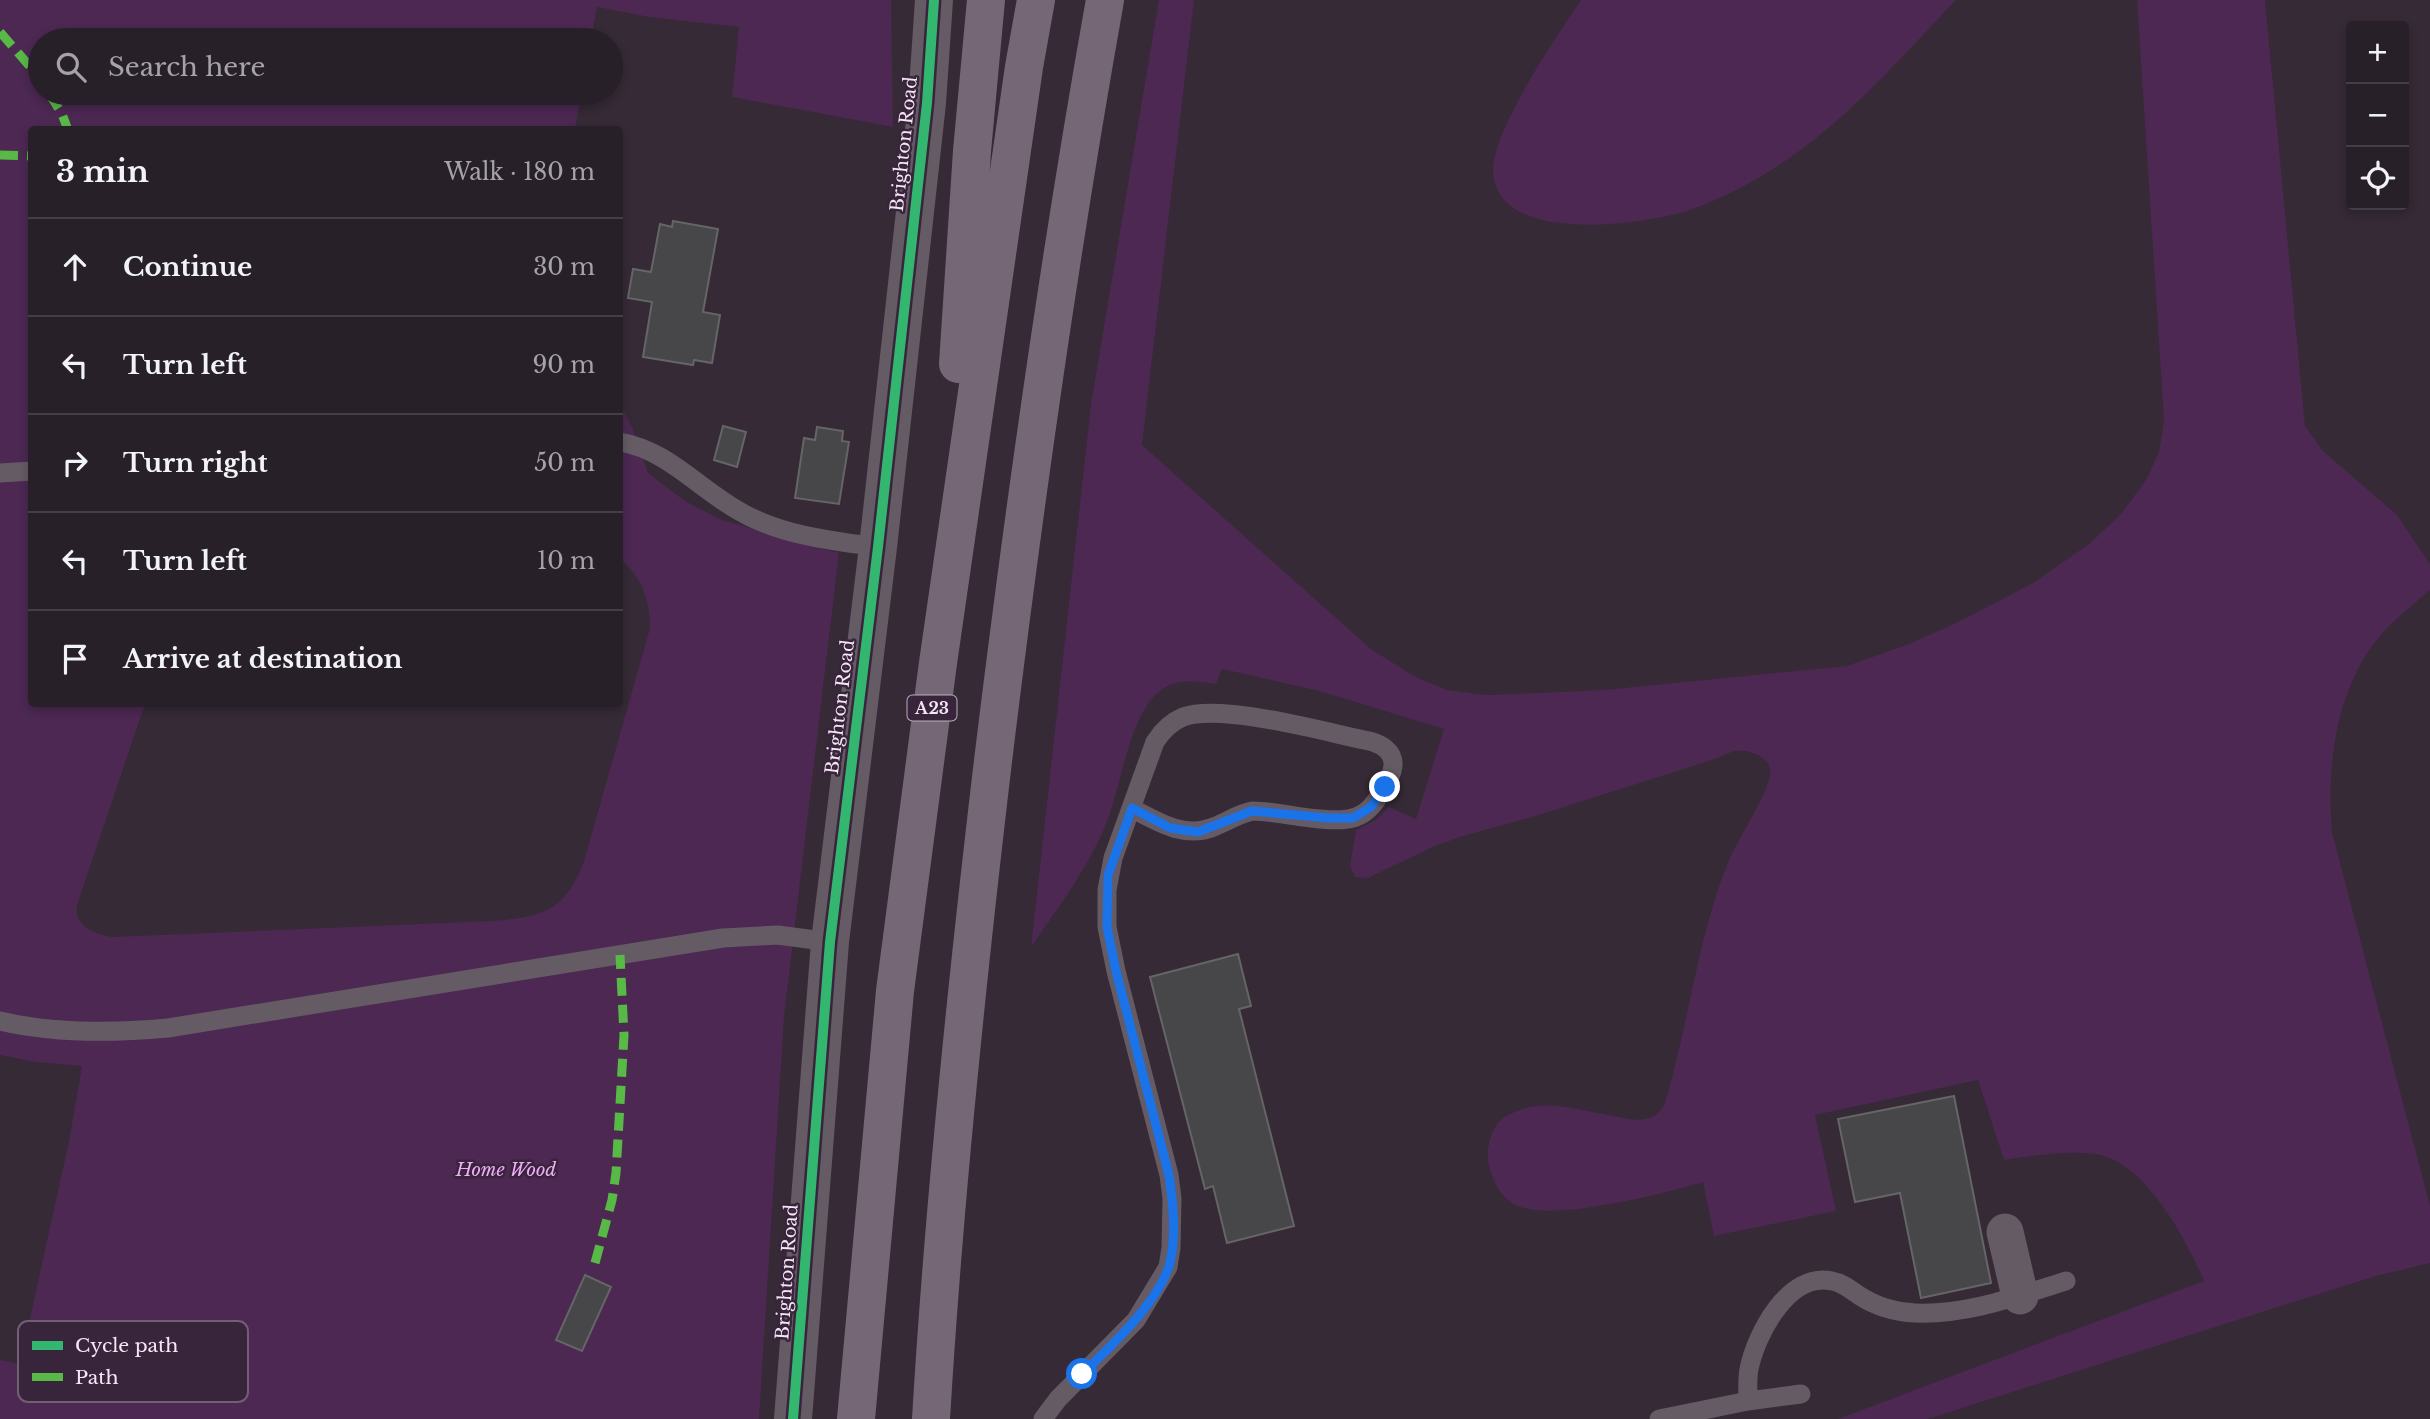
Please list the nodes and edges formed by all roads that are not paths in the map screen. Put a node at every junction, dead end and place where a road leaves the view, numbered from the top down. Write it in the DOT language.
graph roads {
  1 [pos="934,0"];
  2 [pos="986,0"];
  3 [pos="1036,0"];
  4 [pos="1105,0"];
  5 [pos="623,443"];
  6 [pos="28,471"];
  7 [pos="0,473"];
  8 [pos="878,547"];
  9 [pos="938,663"];
  10 [pos="1132,808"];
  11 [pos="830,942"];
  12 [pos="0,1021"];
  13 [pos="2005,1232"];
  14 [pos="2066,1281"];
  15 [pos="2020,1296"];
  16 [pos="1801,1394"];
  17 [pos="1748,1401"];
  18 [pos="793,1419"];
  19 [pos="856,1419"];
  20 [pos="932,1419"];
  21 [pos="1043,1419"];
  22 [pos="1659,1419"];
  1 -- 8 [label="street, Brighton Road"];
  2 -- 9 [label="highway"];
  3 -- 9 [label="highway, A23"];
  4 -- 20 [label="highway"];
  5 -- 8 [label="lane"];
  6 -- 7 [label="lane"];
  8 -- 11 [label="street, Brighton Road"];
  9 -- 19 [label="highway, A23"];
  10 -- 10 [label="lane"];
  10 -- 21 [label="lane"];
  11 -- 12 [label="lane"];
  11 -- 18 [label="street, Brighton Road"];
  13 -- 15 [label="street"];
  14 -- 15 [label="lane"];
  15 -- 17 [label="lane"];
  16 -- 17 [label="lane"];
  17 -- 22 [label="lane"];
}
